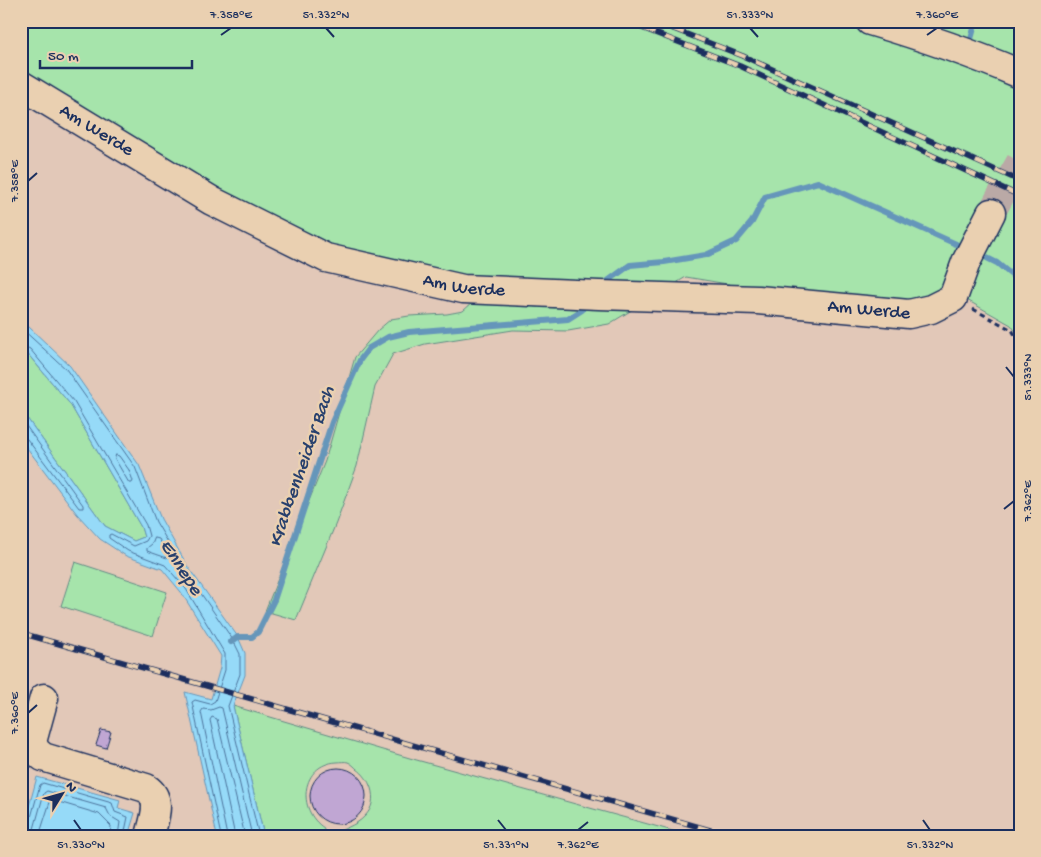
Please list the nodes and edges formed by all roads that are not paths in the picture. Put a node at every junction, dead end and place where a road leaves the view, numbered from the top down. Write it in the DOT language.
graph roads {
  1 [pos="870,21"];
  2 [pos="1020,74"];
  3 [pos="21,85"];
  4 [pos="991,213"];
  5 [pos="44,698"];
  6 [pos="150,836"];
  1 -- 2 [label="street"];
  3 -- 4 [label="street, Am Werde"];
  5 -- 6 [label="street"];
}
